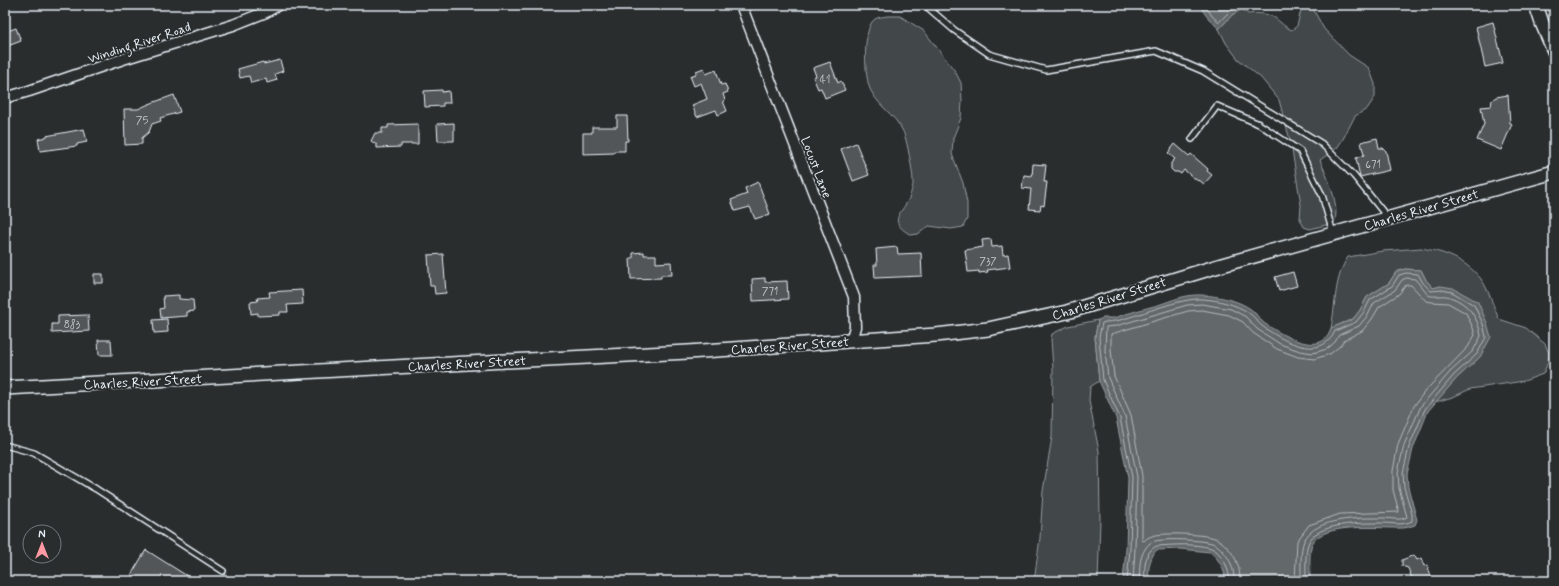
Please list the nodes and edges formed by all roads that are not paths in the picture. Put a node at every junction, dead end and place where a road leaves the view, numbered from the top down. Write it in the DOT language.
graph roads {
  1 [pos="278,5"];
  2 [pos="741,5"];
  3 [pos="925,5"];
  4 [pos="1536,5"];
  5 [pos="1554,51"];
  6 [pos="5,98"];
  7 [pos="1192,139"];
  8 [pos="1554,172"];
  9 [pos="1388,218"];
  10 [pos="1333,234"];
  11 [pos="851,341"];
  12 [pos="5,388"];
  13 [pos="5,446"];
  14 [pos="223,571"];
  1 -- 6 [label="street, Winding River Road"];
  2 -- 11 [label="street, Locust Lane"];
  3 -- 9 [label="lane"];
  4 -- 5 [label="street"];
  7 -- 10 [label="lane"];
  8 -- 9 [label="street, Charles River Street"];
  9 -- 10 [label="street, Charles River Street"];
  10 -- 11 [label="street, Charles River Street"];
  11 -- 12 [label="street, Charles River Street"];
  13 -- 14 [label="lane"];
}
